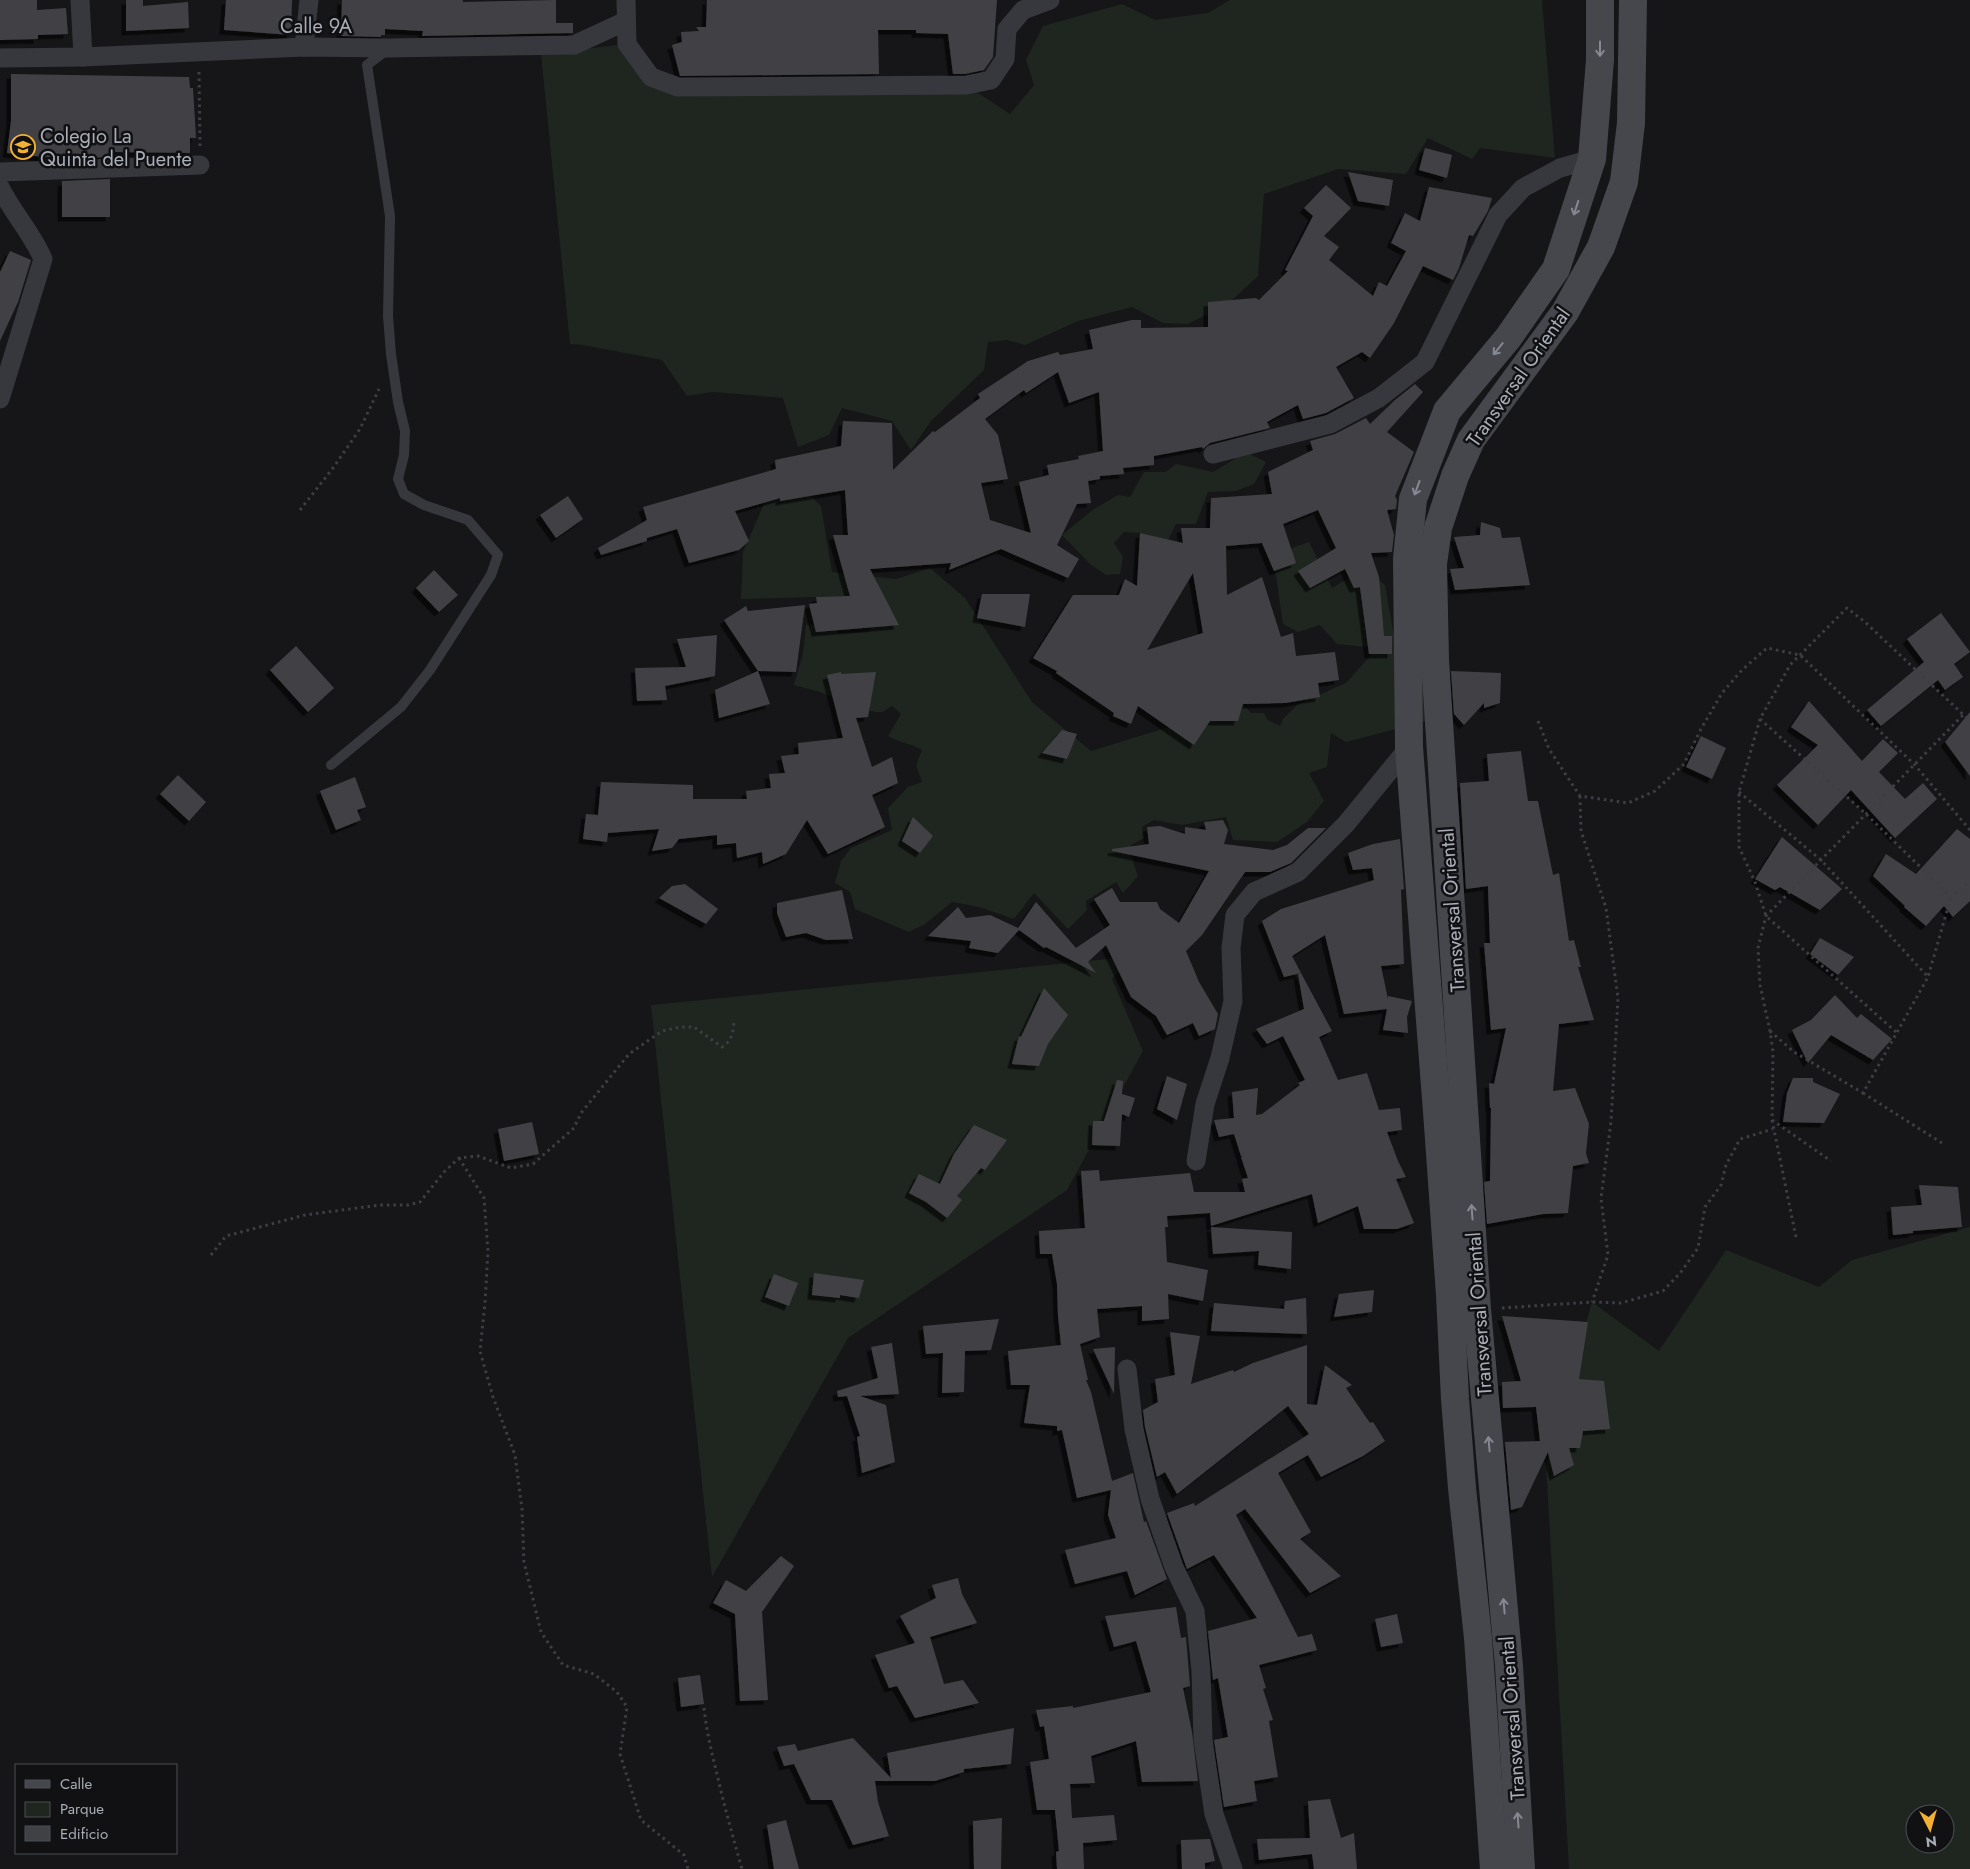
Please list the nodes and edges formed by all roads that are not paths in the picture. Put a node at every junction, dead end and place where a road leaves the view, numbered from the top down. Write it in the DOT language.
graph roads {
  1 [pos="80,0"];
  2 [pos="309,0"];
  3 [pos="626,0"];
  4 [pos="1050,0"];
  5 [pos="1600,0"];
  6 [pos="1633,0"];
  7 [pos="626,21"];
  8 [pos="304,47"];
  9 [pos="388,48"];
  10 [pos="84,57"];
  11 [pos="0,58"];
  12 [pos="1592,158"];
  13 [pos="200,165"];
  14 [pos="0,172"];
  15 [pos="0,187"];
  16 [pos="0,399"];
  17 [pos="1213,454"];
  18 [pos="1409,747"];
  19 [pos="331,765"];
  20 [pos="1196,1161"];
  21 [pos="1450,1295"];
  22 [pos="1477,1301"];
  23 [pos="1127,1369"];
  24 [pos="1233,1869"];
  25 [pos="1494,1869"];
  26 [pos="1521,1869"];
  1 -- 10 [label="street"];
  2 -- 8 [label="street"];
  3 -- 7 [label="street"];
  4 -- 7 [label="street"];
  5 -- 12 [label="main road, Transversal Oriental, one-way"];
  22 -- 6 [label="main road, Transversal Oriental, one-way"];
  7 -- 9 [label="street, Calle 9A"];
  8 -- 9 [label="street, Calle 9A"];
  8 -- 10 [label="street, Calle 9A"];
  9 -- 19 [label="lane"];
  10 -- 11 [label="street, Calle 9A"];
  12 -- 17 [label="street"];
  12 -- 18 [label="main road, Transversal Oriental, one-way"];
  13 -- 14 [label="street"];
  15 -- 16 [label="street"];
  18 -- 20 [label="street"];
  18 -- 21 [label="main road, Transversal Oriental"];
  21 -- 22 [label="main road"];
  21 -- 25 [label="main road, Transversal Oriental"];
  26 -- 22 [label="main road, Transversal Oriental, one-way"];
  23 -- 24 [label="street"];
}
